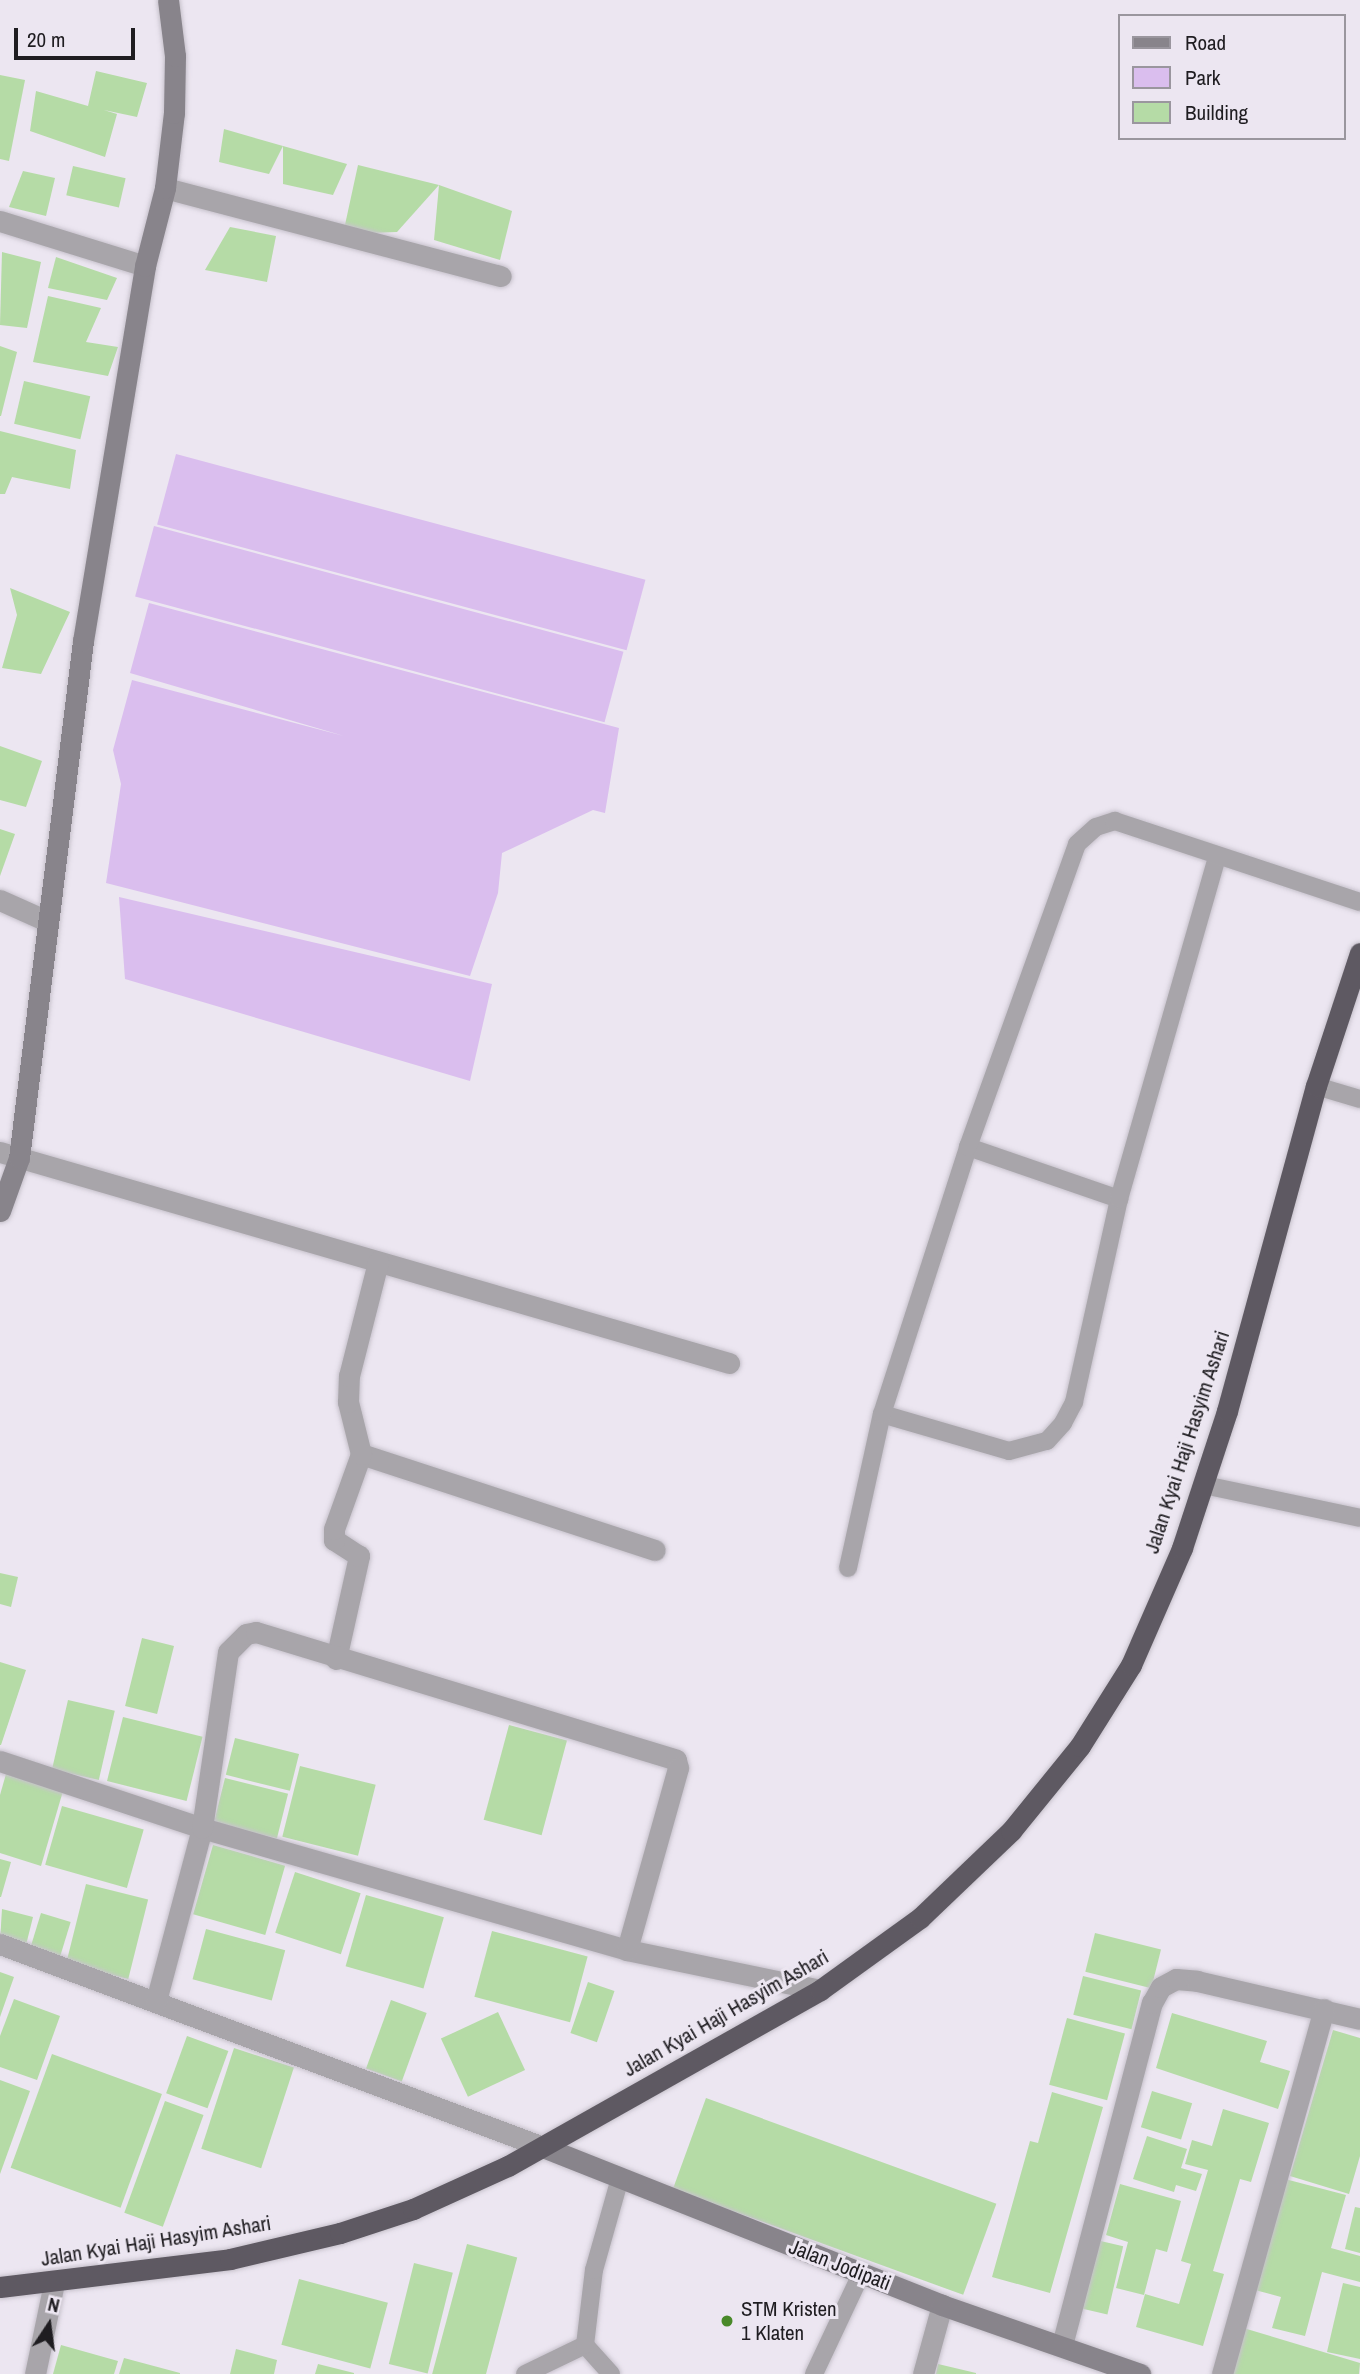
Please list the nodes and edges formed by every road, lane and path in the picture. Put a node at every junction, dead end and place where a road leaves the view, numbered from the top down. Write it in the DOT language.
graph roads {
  1 [pos="169,0"];
  2 [pos="165,188"];
  3 [pos="0,221"];
  4 [pos="145,266"];
  5 [pos="501,276"];
  6 [pos="1217,857"];
  7 [pos="0,900"];
  8 [pos="1360,902"];
  9 [pos="47,921"];
  10 [pos="1360,953"];
  11 [pos="1316,1086"];
  12 [pos="1360,1099"];
  13 [pos="968,1147"];
  14 [pos="10,1155"];
  15 [pos="1119,1199"];
  16 [pos="0,1211"];
  17 [pos="378,1262"];
  18 [pos="729,1363"];
  19 [pos="882,1414"];
  20 [pos="361,1454"];
  21 [pos="1204,1485"];
  22 [pos="1360,1518"];
  23 [pos="655,1550"];
  24 [pos="848,1567"];
  25 [pos="336,1659"];
  26 [pos="0,1760"];
  27 [pos="202,1828"];
  28 [pos="0,1944"];
  29 [pos="627,1950"];
  30 [pos="820,1990"];
  31 [pos="156,2001"];
  32 [pos="1324,2009"];
  33 [pos="1360,2018"];
  34 [pos="543,2147"];
  35 [pos="620,2178"];
  36 [pos="861,2274"];
  37 [pos="54,2283"];
  38 [pos="0,2287"];
  39 [pos="942,2305"];
  40 [pos="585,2345"];
  41 [pos="1062,2345"];
  42 [pos="35,2374"];
  43 [pos="525,2374"];
  44 [pos="611,2374"];
  45 [pos="814,2374"];
  46 [pos="923,2374"];
  47 [pos="1140,2374"];
  48 [pos="1222,2374"];
  1 -- 2 [label="street"];
  2 -- 4 [label="street"];
  2 -- 5 [label="street"];
  3 -- 4 [label="street"];
  4 -- 9 [label="street"];
  6 -- 8 [label="lane"];
  6 -- 13 [label="lane"];
  6 -- 15 [label="lane"];
  7 -- 9 [label="street"];
  9 -- 14 [label="street"];
  10 -- 11 [label="highway, Jalan Kyai Haji Hasyim Ashari"];
  11 -- 12 [label="lane"];
  11 -- 21 [label="highway, Jalan Kyai Haji Hasyim Ashari"];
  13 -- 15 [label="lane"];
  13 -- 19 [label="lane"];
  14 -- 16 [label="street"];
  14 -- 17 [label="street"];
  15 -- 19 [label="lane"];
  17 -- 18 [label="street"];
  17 -- 20 [label="street"];
  19 -- 24 [label="lane"];
  20 -- 23 [label="street"];
  20 -- 25 [label="street"];
  21 -- 22 [label="lane"];
  21 -- 30 [label="highway, Jalan Kyai Haji Hasyim Ashari"];
  25 -- 27 [label="street"];
  25 -- 29 [label="street"];
  26 -- 27 [label="street"];
  27 -- 29 [label="street"];
  27 -- 31 [label="street"];
  28 -- 31 [label="street"];
  29 -- 30 [label="street"];
  30 -- 34 [label="highway, Jalan Kyai Haji Hasyim Ashari"];
  31 -- 34 [label="street"];
  32 -- 33 [label="street"];
  32 -- 41 [label="street"];
  32 -- 48 [label="street"];
  34 -- 35 [label="street, Jalan Jodipati"];
  34 -- 37 [label="highway, Jalan Kyai Haji Hasyim Ashari"];
  35 -- 36 [label="street, Jalan Jodipati"];
  35 -- 40 [label="lane"];
  36 -- 39 [label="street, Jalan Jodipati"];
  36 -- 45 [label="lane"];
  37 -- 38 [label="highway, Jalan Kyai Haji Hasyim Ashari"];
  37 -- 42 [label="street"];
  39 -- 41 [label="street, Jalan Jodipati"];
  39 -- 46 [label="street"];
  40 -- 43 [label="lane"];
  40 -- 44 [label="lane"];
  41 -- 47 [label="street, Jalan Jodipati"];
}
